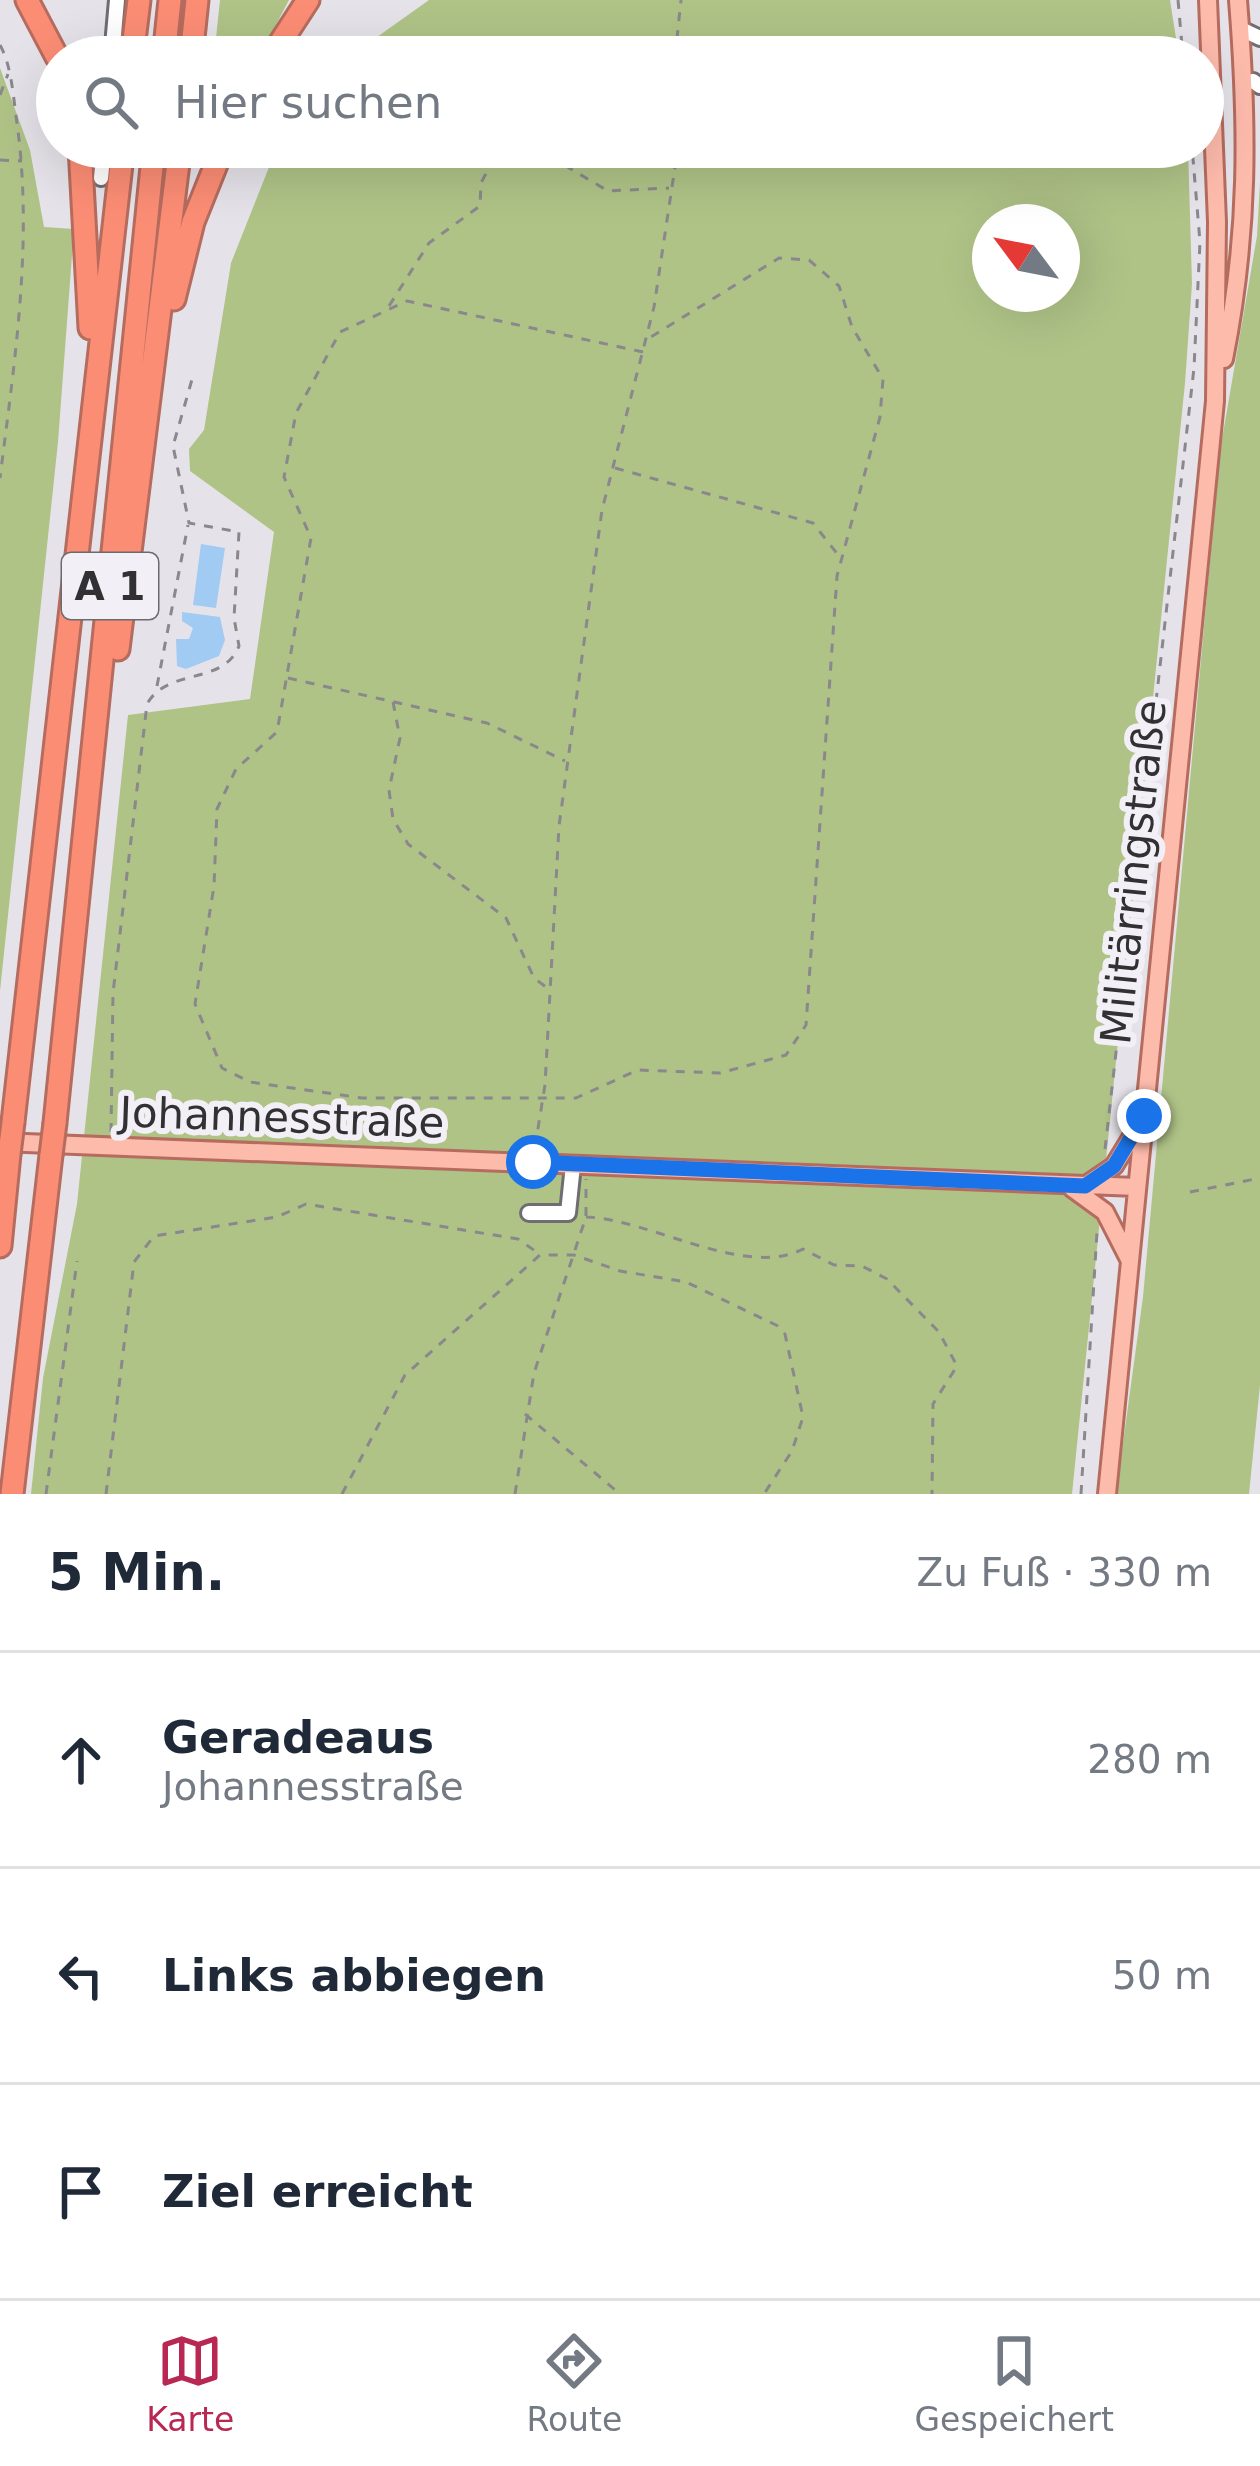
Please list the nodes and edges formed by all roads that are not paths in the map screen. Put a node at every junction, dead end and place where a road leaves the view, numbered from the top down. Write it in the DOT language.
graph roads {
  1 [pos="27,0"];
  2 [pos="117,0"];
  3 [pos="139,0"];
  4 [pos="170,0"];
  5 [pos="197,0"];
  6 [pos="308,0"];
  7 [pos="1211,0"];
  8 [pos="1238,0"];
  9 [pos="1260,25"];
  10 [pos="1241,29"];
  11 [pos="46,36"];
  12 [pos="114,36"];
  13 [pos="135,36"];
  14 [pos="166,36"];
  15 [pos="193,36"];
  16 [pos="285,36"];
  17 [pos="1212,36"];
  18 [pos="1223,36"];
  19 [pos="1260,38"];
  20 [pos="1258,78"];
  21 [pos="1244,99"];
  22 [pos="81,168"];
  23 [pos="102,168"];
  24 [pos="120,168"];
  25 [pos="152,168"];
  26 [pos="177,168"];
  27 [pos="215,168"];
  28 [pos="1213,168"];
  29 [pos="101,178"];
  30 [pos="92,383"];
  31 [pos="1216,401"];
  32 [pos="148,411"];
  33 [pos="85,849"];
  34 [pos="1144,1116"];
  35 [pos="5,1148"];
  36 [pos="578,1165"];
  37 [pos="1076,1185"];
  38 [pos="1138,1187"];
  39 [pos="529,1213"];
  40 [pos="0,1246"];
  41 [pos="1130,1261"];
  42 [pos="12,1494"];
  43 [pos="1107,1494"];
  1 -- 11 [label="highway"];
  2 -- 12 [label="street"];
  3 -- 13 [label="highway"];
  4 -- 14 [label="highway"];
  5 -- 15 [label="highway"];
  6 -- 16 [label="highway"];
  7 -- 10 [label="main road"];
  7 -- 17 [label="main road, Militärringstraße"];
  8 -- 10 [label="main road, Militärringstraße"];
  9 -- 10 [label="street"];
  10 -- 18 [label="main road"];
  10 -- 19 [label="street"];
  10 -- 21 [label="main road, Militärringstraße"];
  20 -- 21 [label="main road"];
  21 -- 31 [label="main road, Militärringstraße"];
  22 -- 30 [label="highway"];
  23 -- 29 [label="street"];
  24 -- 30 [label="highway, A 1"];
  25 -- 33 [label="highway, A 1"];
  26 -- 32 [label="highway"];
  27 -- 32 [label="highway"];
  28 -- 31 [label="main road, Militärringstraße"];
  30 -- 35 [label="highway, A 1, bridge"];
  31 -- 34 [label="main road, Militärringstraße"];
  32 -- 33 [label="highway"];
  33 -- 42 [label="highway, A 1, bridge"];
  34 -- 37 [label="main road"];
  34 -- 38 [label="main road, Militärringstraße"];
  35 -- 36 [label="main road, Johannesstraße"];
  35 -- 40 [label="highway, A 1"];
  36 -- 37 [label="main road, Johannesstraße"];
  36 -- 39 [label="street"];
  37 -- 38 [label="main road, Johannesstraße"];
  37 -- 41 [label="main road"];
  38 -- 41 [label="main road, Militärringstraße"];
  41 -- 43 [label="main road, Militärringstraße"];
}
